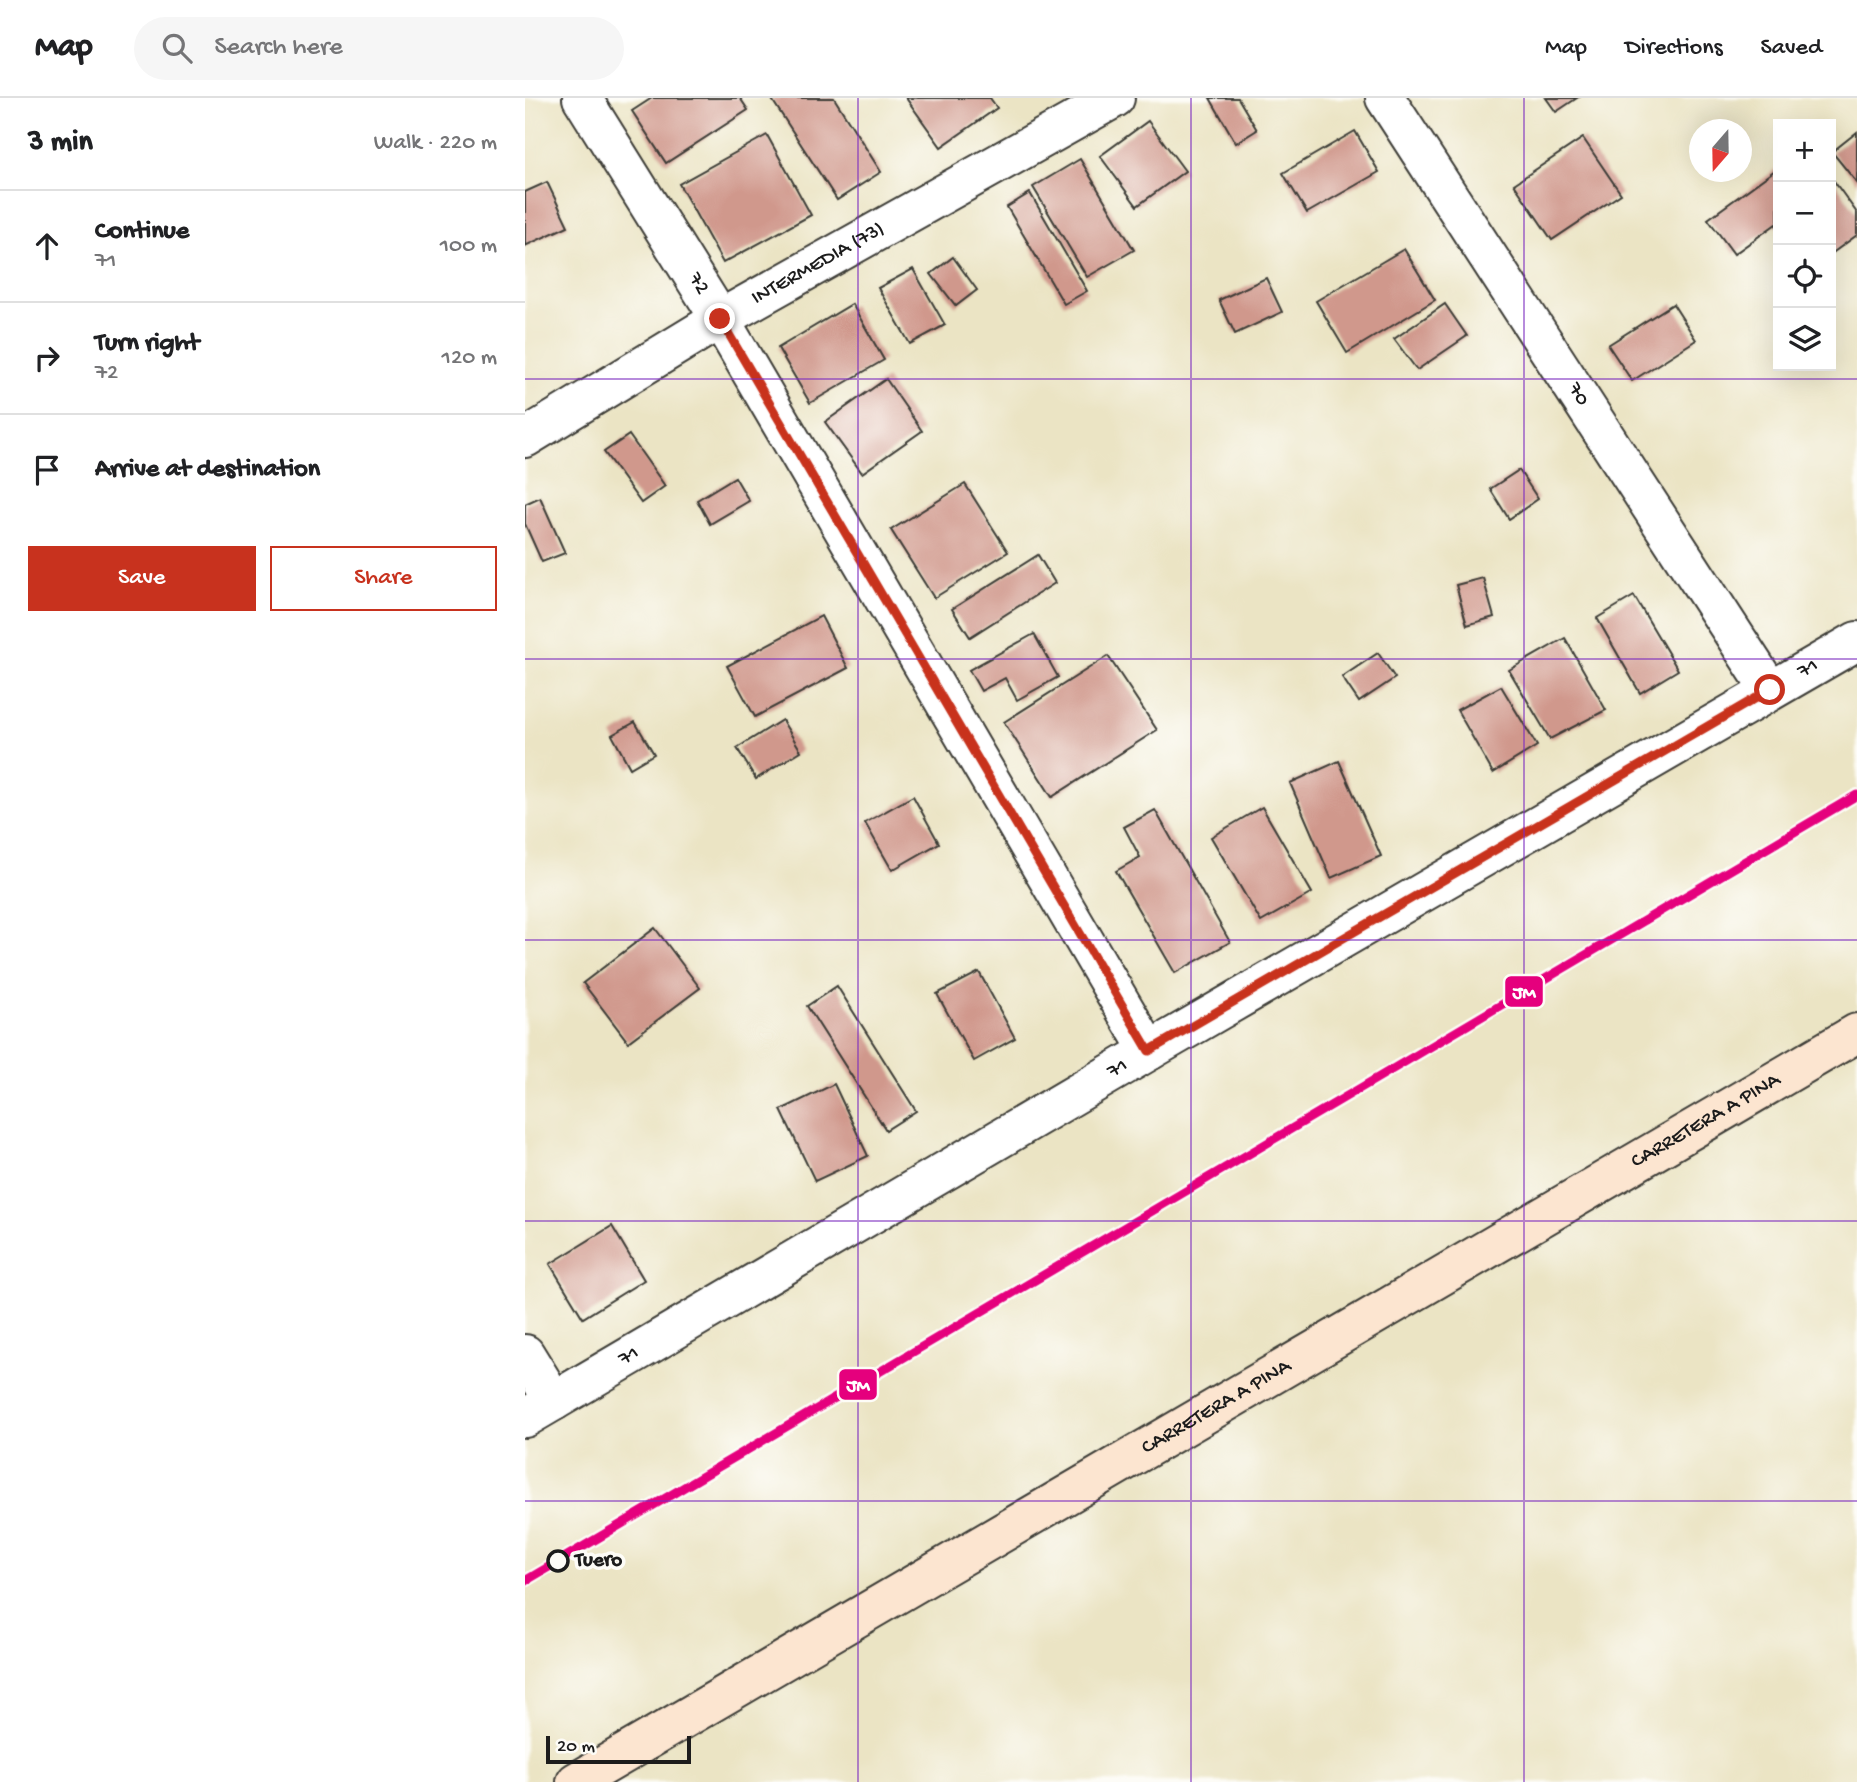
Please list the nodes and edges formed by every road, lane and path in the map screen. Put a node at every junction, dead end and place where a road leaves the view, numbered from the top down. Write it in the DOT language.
graph roads {
  1 [pos="582,98"];
  2 [pos="1115,98"];
  3 [pos="1385,98"];
  4 [pos="720,319"];
  5 [pos="525,438"];
  6 [pos="1857,641"];
  7 [pos="1770,690"];
  8 [pos="1857,1033"];
  9 [pos="1149,1051"];
  10 [pos="525,1354"];
  11 [pos="539,1410"];
  12 [pos="576,1782"];
  1 -- 4 [label="street, 72"];
  2 -- 4 [label="street, INTERMEDIA (73)"];
  3 -- 7 [label="street, 70"];
  4 -- 5 [label="street, INTERMEDIA (73)"];
  4 -- 9 [label="street, 72"];
  6 -- 7 [label="street, 71"];
  7 -- 9 [label="street, 71"];
  8 -- 12 [label="street, CARRETERA A PINA"];
  9 -- 11 [label="street, 71"];
  10 -- 11 [label="street"];
}
